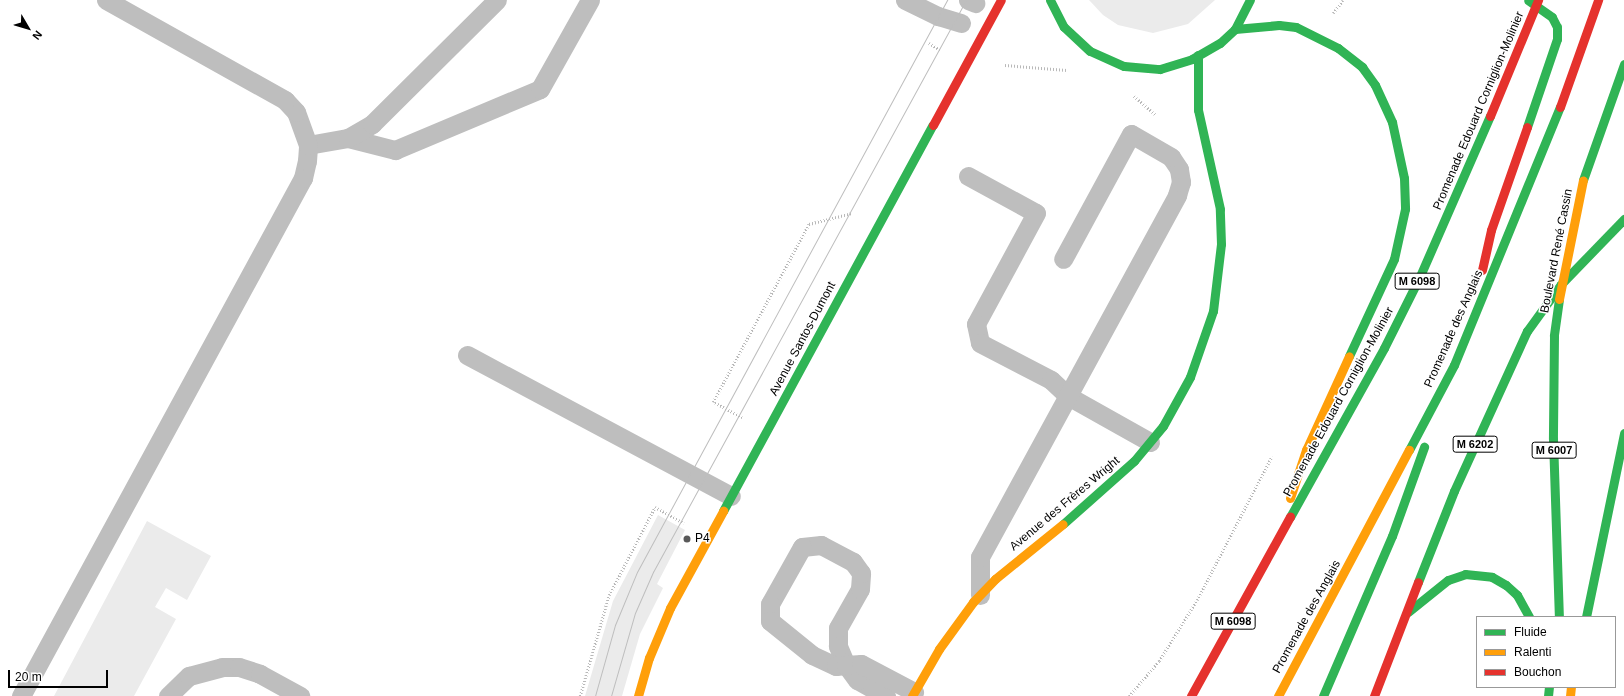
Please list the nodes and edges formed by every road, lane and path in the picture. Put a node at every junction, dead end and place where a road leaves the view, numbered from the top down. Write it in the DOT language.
graph roads {
  1 [pos="106,0"];
  2 [pos="497,0"];
  3 [pos="590,0"];
  4 [pos="905,0"];
  5 [pos="1001,0"];
  6 [pos="1050,0"];
  7 [pos="1250,0"];
  8 [pos="1598,0"];
  9 [pos="1534,1"];
  10 [pos="922,9"];
  11 [pos="961,23"];
  12 [pos="1234,29"];
  13 [pos="943,51"];
  14 [pos="1198,55"];
  15 [pos="1624,64"];
  16 [pos="348,138"];
  17 [pos="308,145"];
  18 [pos="968,176"];
  19 [pos="855,212"];
  20 [pos="1624,219"];
  21 [pos="1063,259"];
  22 [pos="1561,284"];
  23 [pos="1466,337"];
  24 [pos="467,355"];
  25 [pos="1454,365"];
  26 [pos="1068,396"];
  27 [pos="767,432"];
  28 [pos="1624,433"];
  29 [pos="1150,442"];
  30 [pos="1275,451"];
  31 [pos="731,496"];
  32 [pos="1274,547"];
  33 [pos="980,595"];
  34 [pos="1407,612"];
  35 [pos="1528,616"];
  36 [pos="1559,616"];
  37 [pos="1586,616"];
  38 [pos="846,665"];
  39 [pos="913,694"];
  40 [pos="21,696"];
  41 [pos="168,696"];
  42 [pos="300,696"];
  43 [pos="638,696"];
  44 [pos="886,696"];
  45 [pos="1130,696"];
  46 [pos="1192,696"];
  47 [pos="1278,696"];
  48 [pos="1323,696"];
  49 [pos="1374,696"];
  1 -- 17 [label="lane"];
  2 -- 16 [label="lane"];
  3 -- 16 [label="lane"];
  4 -- 10 [label="lane"];
  5 -- 27 [label="main road, Avenue Santos-Dumont"];
  6 -- 14 [label="main road"];
  7 -- 12 [label="main road"];
  8 -- 23 [label="main road, Promenade des Anglais"];
  9 -- 23 [label="main road"];
  9 -- 32 [label="main road, Promenade Edouard Corniglion-Molinier / M 6098"];
  10 -- 11 [label="lane"];
  10 -- 13 [label="path"];
  12 -- 14 [label="main road"];
  12 -- 32 [label="main road"];
  14 -- 29 [label="main road, Avenue des Frères Wright"];
  15 -- 22 [label="main road, Boulevard René Cassin / M 6007"];
  16 -- 17 [label="lane"];
  17 -- 40 [label="lane"];
  18 -- 26 [label="lane"];
  19 -- 27 [label="path"];
  20 -- 22 [label="main road, M 6202"];
  21 -- 26 [label="lane"];
  22 -- 34 [label="main road, M 6202"];
  22 -- 36 [label="main road, Boulevard René Cassin / M 6007"];
  23 -- 25 [label="main road, Promenade des Anglais"];
  24 -- 31 [label="lane"];
  25 -- 47 [label="main road, Promenade des Anglais"];
  25 -- 48 [label="main road"];
  26 -- 29 [label="lane"];
  26 -- 33 [label="lane"];
  27 -- 31 [label="main road, Avenue Santos-Dumont"];
  28 -- 37 [label="main road"];
  29 -- 33 [label="main road, Avenue des Frères Wright"];
  30 -- 45 [label="path"];
  31 -- 43 [label="main road, Avenue Santos-Dumont"];
  32 -- 46 [label="main road, Promenade Edouard Corniglion-Molinier / M 6098"];
  33 -- 39 [label="main road, Avenue des Frères Wright"];
  34 -- 35 [label="main road"];
  34 -- 49 [label="main road, M 6202"];
  38 -- 38 [label="lane"];
  38 -- 39 [label="lane"];
  38 -- 44 [label="lane"];
  41 -- 42 [label="lane"];
}
